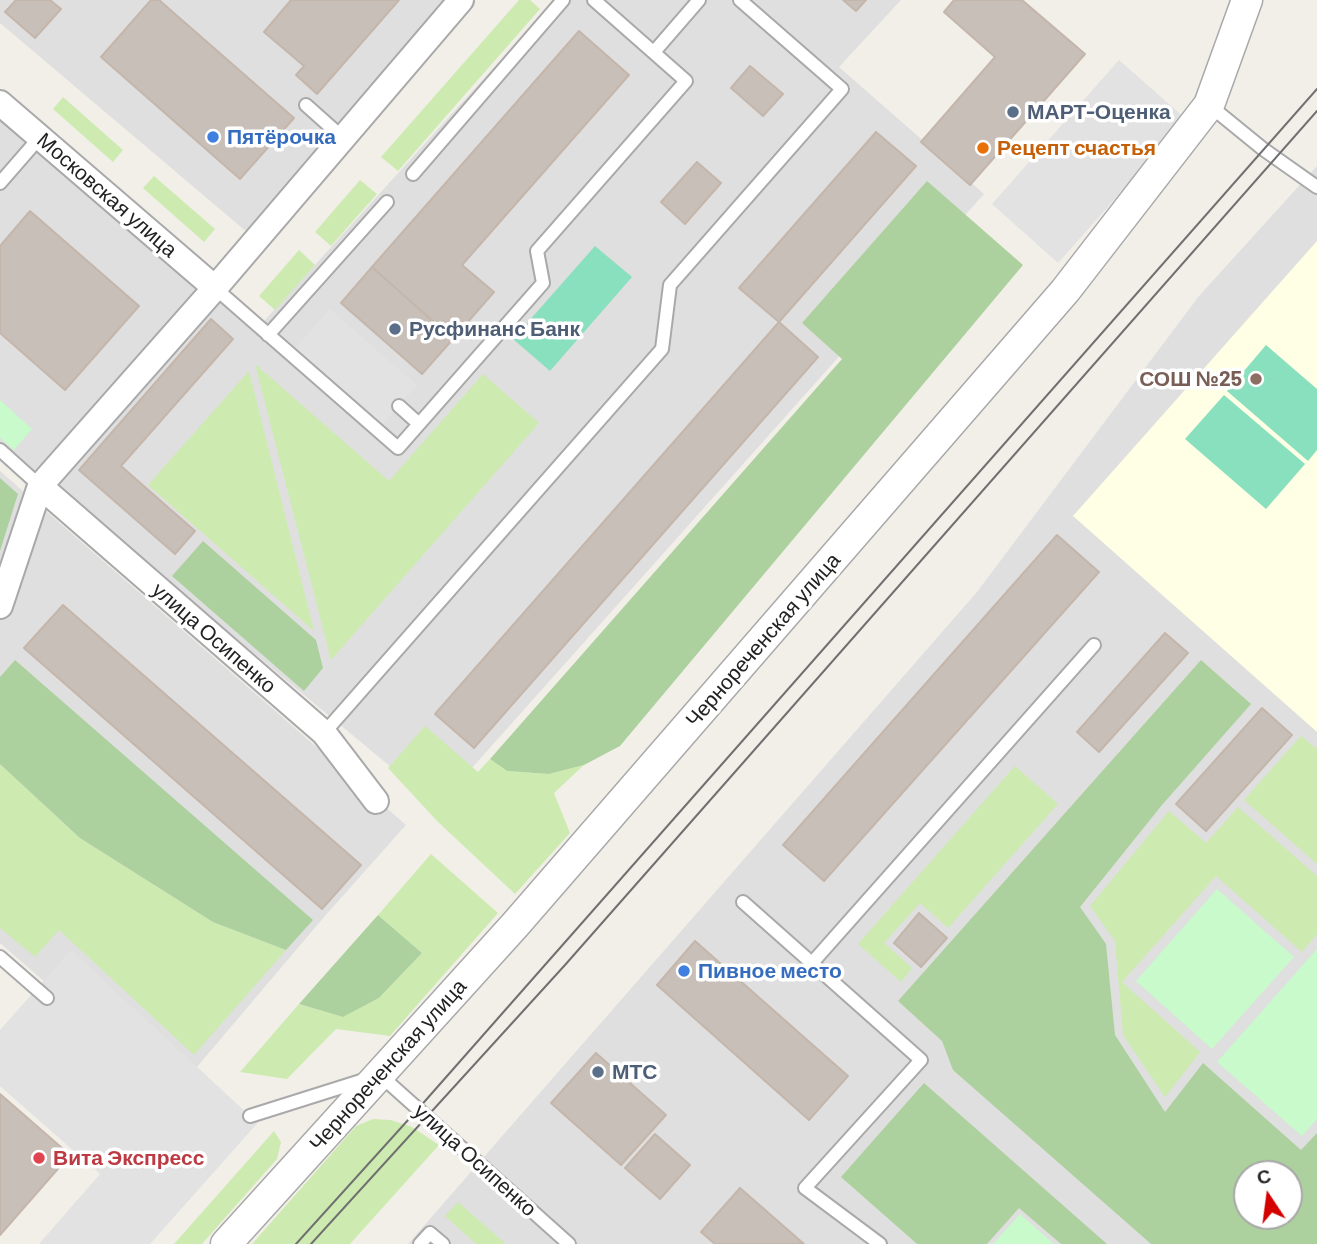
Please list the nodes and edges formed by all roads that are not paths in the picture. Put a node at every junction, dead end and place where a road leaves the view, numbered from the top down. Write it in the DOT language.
graph roads {
  1 [pos="461,0"];
  2 [pos="563,0"];
  3 [pos="594,0"];
  4 [pos="699,0"];
  5 [pos="740,0"];
  6 [pos="1247,0"];
  7 [pos="654,52"];
  8 [pos="0,103"];
  9 [pos="306,105"];
  10 [pos="1209,105"];
  11 [pos="40,137"];
  12 [pos="343,138"];
  13 [pos="413,174"];
  14 [pos="0,183"];
  15 [pos="1317,187"];
  16 [pos="387,202"];
  17 [pos="215,288"];
  18 [pos="268,335"];
  19 [pos="399,406"];
  20 [pos="419,424"];
  21 [pos="0,450"];
  22 [pos="40,486"];
  23 [pos="0,606"];
  24 [pos="1094,645"];
  25 [pos="324,733"];
  26 [pos="376,801"];
  27 [pos="743,902"];
  28 [pos="0,957"];
  29 [pos="812,963"];
  30 [pos="47,998"];
  31 [pos="380,1075"];
  32 [pos="250,1116"];
  33 [pos="226,1244"];
  34 [pos="420,1244"];
  35 [pos="443,1244"];
  36 [pos="569,1244"];
  37 [pos="880,1244"];
  1 -- 12 [label="street"];
  2 -- 13 [label="lane"];
  3 -- 7 [label="lane"];
  4 -- 7 [label="lane"];
  5 -- 25 [label="lane"];
  6 -- 10 [label="street, Чернореченская улица"];
  7 -- 20 [label="lane"];
  8 -- 11 [label="street, Московская улица"];
  9 -- 12 [label="lane"];
  10 -- 15 [label="lane"];
  10 -- 31 [label="street, Чернореченская улица"];
  11 -- 14 [label="lane"];
  11 -- 17 [label="street, Московская улица"];
  12 -- 17 [label="street"];
  16 -- 18 [label="lane"];
  17 -- 18 [label="lane"];
  17 -- 22 [label="street"];
  18 -- 20 [label="lane"];
  19 -- 20 [label="lane"];
  21 -- 22 [label="lane"];
  22 -- 23 [label="street"];
  22 -- 25 [label="street, улица Осипенко"];
  24 -- 29 [label="lane"];
  25 -- 26 [label="street, улица Осипенко"];
  27 -- 29 [label="lane"];
  28 -- 30 [label="lane"];
  29 -- 37 [label="lane"];
  31 -- 32 [label="lane"];
  31 -- 33 [label="street, Чернореченская улица"];
  31 -- 36 [label="lane, улица Осипенко"];
  34 -- 35 [label="lane"];
}
